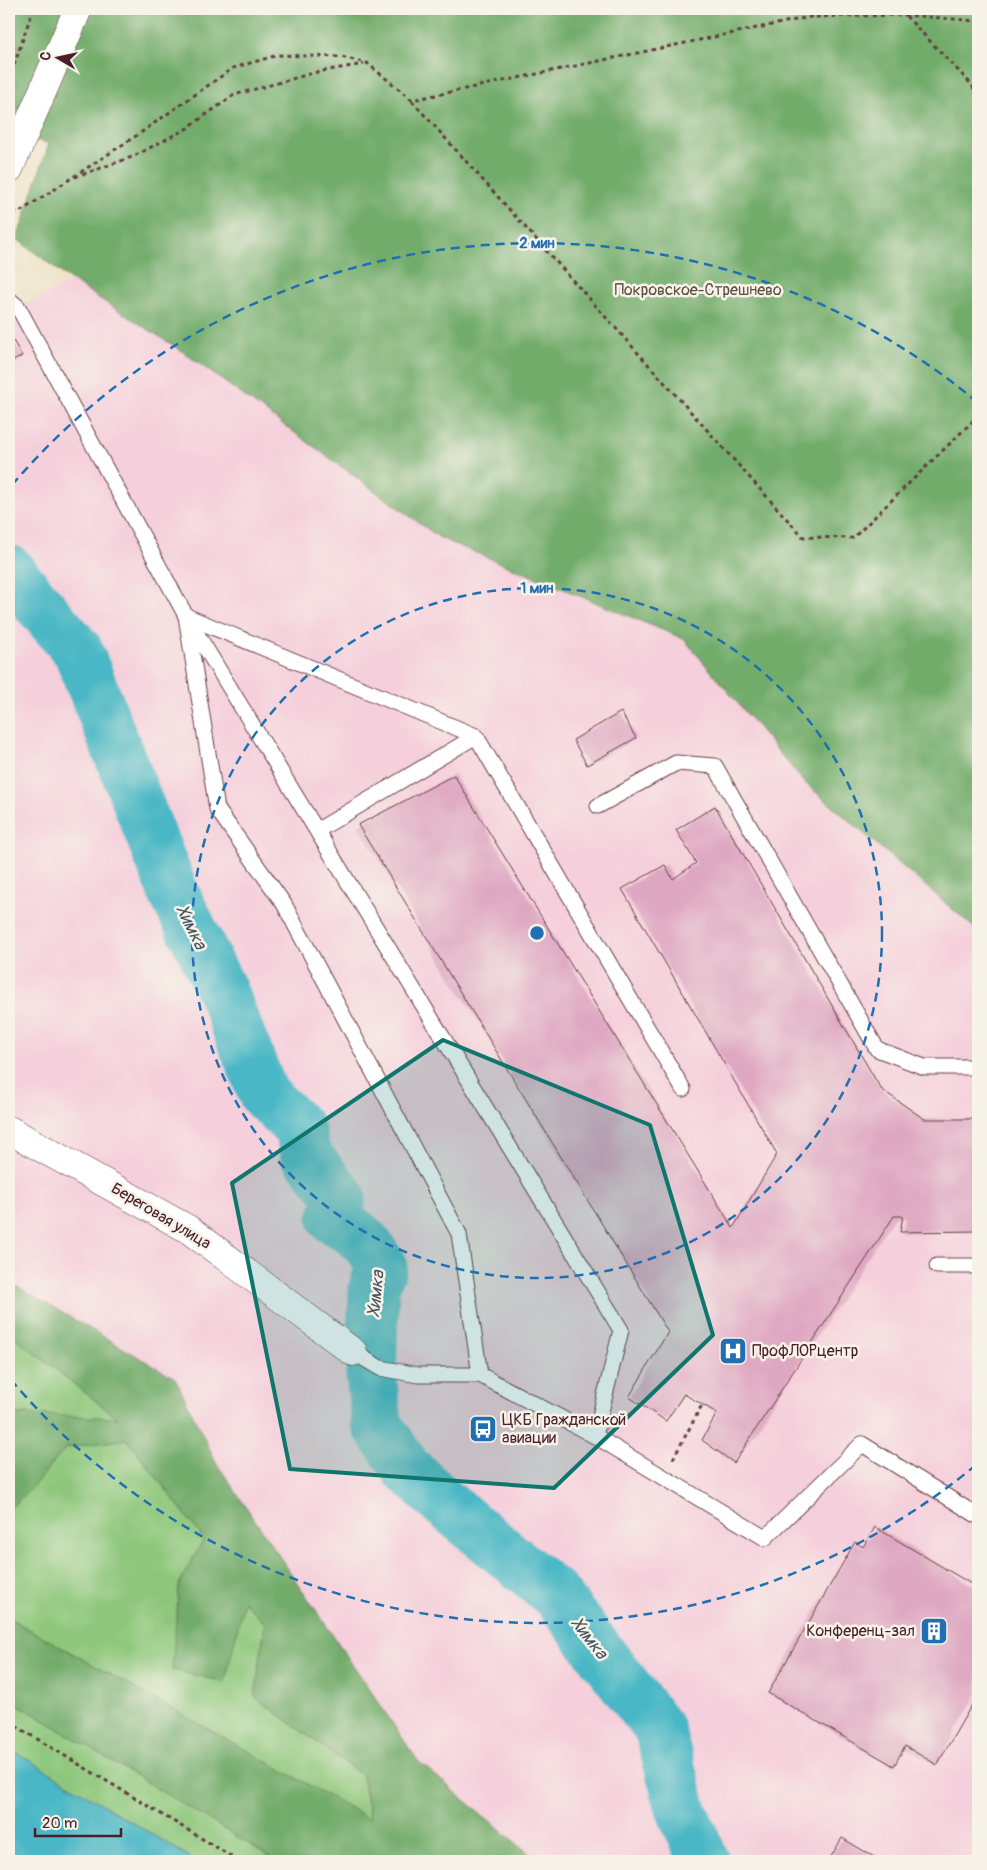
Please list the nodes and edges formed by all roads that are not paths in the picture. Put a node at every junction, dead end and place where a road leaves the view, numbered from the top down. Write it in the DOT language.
graph roads {
  1 [pos="78,9"];
  2 [pos="9,169"];
  3 [pos="9,299"];
  4 [pos="186,616"];
  5 [pos="476,736"];
  6 [pos="598,806"];
  7 [pos="318,830"];
  8 [pos="978,1067"];
  9 [pos="683,1089"];
  10 [pos="9,1130"];
  11 [pos="937,1266"];
  12 [pos="978,1266"];
  13 [pos="353,1352"];
  14 [pos="480,1375"];
  15 [pos="595,1436"];
  16 [pos="978,1516"];
  1 -- 2 [label="street"];
  3 -- 4 [label="lane"];
  4 -- 5 [label="lane"];
  4 -- 7 [label="lane"];
  4 -- 14 [label="lane"];
  5 -- 7 [label="lane"];
  5 -- 9 [label="lane"];
  6 -- 8 [label="lane"];
  7 -- 15 [label="lane"];
  10 -- 13 [label="street, Береговая улица"];
  11 -- 12 [label="lane"];
  13 -- 14 [label="lane"];
  14 -- 15 [label="lane"];
  15 -- 16 [label="lane"];
}
